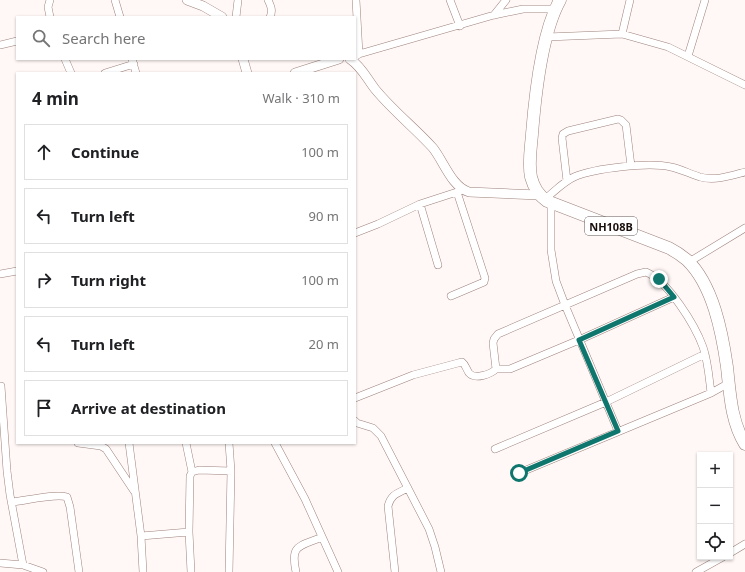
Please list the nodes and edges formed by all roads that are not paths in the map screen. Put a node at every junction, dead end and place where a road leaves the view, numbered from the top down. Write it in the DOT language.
graph roads {
  1 [pos="50,0"];
  2 [pos="115,0"];
  3 [pos="187,0"];
  4 [pos="238,0"];
  5 [pos="268,0"];
  6 [pos="356,0"];
  7 [pos="450,0"];
  8 [pos="506,0"];
  9 [pos="630,0"];
  10 [pos="705,0"];
  11 [pos="558,5"];
  12 [pos="494,15"];
  13 [pos="50,16"];
  14 [pos="120,16"];
  15 [pos="220,16"];
  16 [pos="236,16"];
  17 [pos="271,16"];
  18 [pos="460,26"];
  19 [pos="622,34"];
  20 [pos="547,37"];
  21 [pos="16,41"];
  22 [pos="0,45"];
  23 [pos="357,55"];
  24 [pos="688,56"];
  25 [pos="65,60"];
  26 [pos="243,60"];
  27 [pos="336,60"];
  28 [pos="351,60"];
  29 [pos="133,62"];
  30 [pos="71,72"];
  31 [pos="108,72"];
  32 [pos="136,72"];
  33 [pos="247,72"];
  34 [pos="298,72"];
  35 [pos="745,85"];
  36 [pos="631,166"];
  37 [pos="745,172"];
  38 [pos="567,181"];
  39 [pos="460,191"];
  40 [pos="545,199"];
  41 [pos="420,204"];
  42 [pos="745,228"];
  43 [pos="356,233"];
  44 [pos="689,262"];
  45 [pos="438,265"];
  46 [pos="16,271"];
  47 [pos="0,274"];
  48 [pos="451,296"];
  49 [pos="674,297"];
  50 [pos="565,305"];
  51 [pos="579,340"];
  52 [pos="705,354"];
  53 [pos="496,369"];
  54 [pos="729,383"];
  55 [pos="1,386"];
  56 [pos="711,392"];
  57 [pos="356,398"];
  58 [pos="606,402"];
  59 [pos="356,422"];
  60 [pos="618,431"];
  61 [pos="86,444"];
  62 [pos="129,444"];
  63 [pos="186,444"];
  64 [pos="229,444"];
  65 [pos="276,444"];
  66 [pos="745,444"];
  67 [pos="495,449"];
  68 [pos="231,471"];
  69 [pos="192,472"];
  70 [pos="519,473"];
  71 [pos="408,488"];
  72 [pos="135,493"];
  73 [pos="12,502"];
  74 [pos="189,532"];
  75 [pos="141,536"];
  76 [pos="322,537"];
  77 [pos="745,544"];
  78 [pos="733,551"];
  79 [pos="718,560"];
  80 [pos="0,564"];
  81 [pos="24,565"];
  82 [pos="43,572"];
  83 [pos="79,572"];
  84 [pos="143,572"];
  85 [pos="191,572"];
  86 [pos="228,572"];
  87 [pos="296,572"];
  88 [pos="338,572"];
  89 [pos="395,572"];
  90 [pos="441,572"];
  91 [pos="696,572"];
  1 -- 13 [label="street"];
  2 -- 14 [label="street"];
  3 -- 15 [label="street"];
  4 -- 16 [label="street"];
  5 -- 17 [label="street"];
  6 -- 23 [label="street"];
  7 -- 18 [label="street"];
  8 -- 12 [label="street"];
  9 -- 19 [label="street"];
  10 -- 24 [label="street"];
  11 -- 12 [label="street"];
  11 -- 20 [label="highway"];
  12 -- 18 [label="street"];
  18 -- 23 [label="street"];
  19 -- 20 [label="street"];
  19 -- 24 [label="street"];
  20 -- 40 [label="highway"];
  21 -- 22 [label="street"];
  24 -- 35 [label="street"];
  25 -- 30 [label="street"];
  26 -- 33 [label="street"];
  27 -- 34 [label="street"];
  28 -- 39 [label="street"];
  29 -- 31 [label="street"];
  29 -- 32 [label="street"];
  36 -- 37 [label="street"];
  36 -- 38 [label="street"];
  36 -- 38 [label="street"];
  38 -- 40 [label="street"];
  39 -- 40 [label="street"];
  39 -- 41 [label="street"];
  39 -- 48 [label="street"];
  40 -- 44 [label="highway, NH108B"];
  40 -- 50 [label="street"];
  41 -- 43 [label="street"];
  41 -- 45 [label="street"];
  42 -- 44 [label="street"];
  44 -- 54 [label="highway, NH108B"];
  46 -- 47 [label="street"];
  49 -- 50 [label="street"];
  49 -- 51 [label="street"];
  49 -- 52 [label="street"];
  50 -- 51 [label="street"];
  50 -- 53 [label="street"];
  51 -- 53 [label="street"];
  51 -- 58 [label="street"];
  52 -- 56 [label="street"];
  52 -- 58 [label="street"];
  53 -- 57 [label="street"];
  54 -- 56 [label="street"];
  54 -- 66 [label="highway, NH108B"];
  55 -- 73 [label="street"];
  56 -- 60 [label="street"];
  58 -- 60 [label="street"];
  58 -- 67 [label="street"];
  59 -- 71 [label="street"];
  60 -- 70 [label="street"];
  61 -- 72 [label="street"];
  62 -- 72 [label="street"];
  63 -- 69 [label="street"];
  64 -- 68 [label="street"];
  65 -- 76 [label="street"];
  68 -- 69 [label="street"];
  68 -- 86 [label="street"];
  69 -- 74 [label="street"];
  71 -- 89 [label="street"];
  71 -- 90 [label="street"];
  72 -- 75 [label="street"];
  73 -- 81 [label="street"];
  73 -- 83 [label="street"];
  74 -- 75 [label="street"];
  74 -- 85 [label="street"];
  75 -- 84 [label="street"];
  76 -- 87 [label="street"];
  76 -- 88 [label="street"];
  77 -- 78 [label="street"];
  79 -- 91 [label="street"];
  80 -- 81 [label="street"];
  81 -- 82 [label="street"];
}
